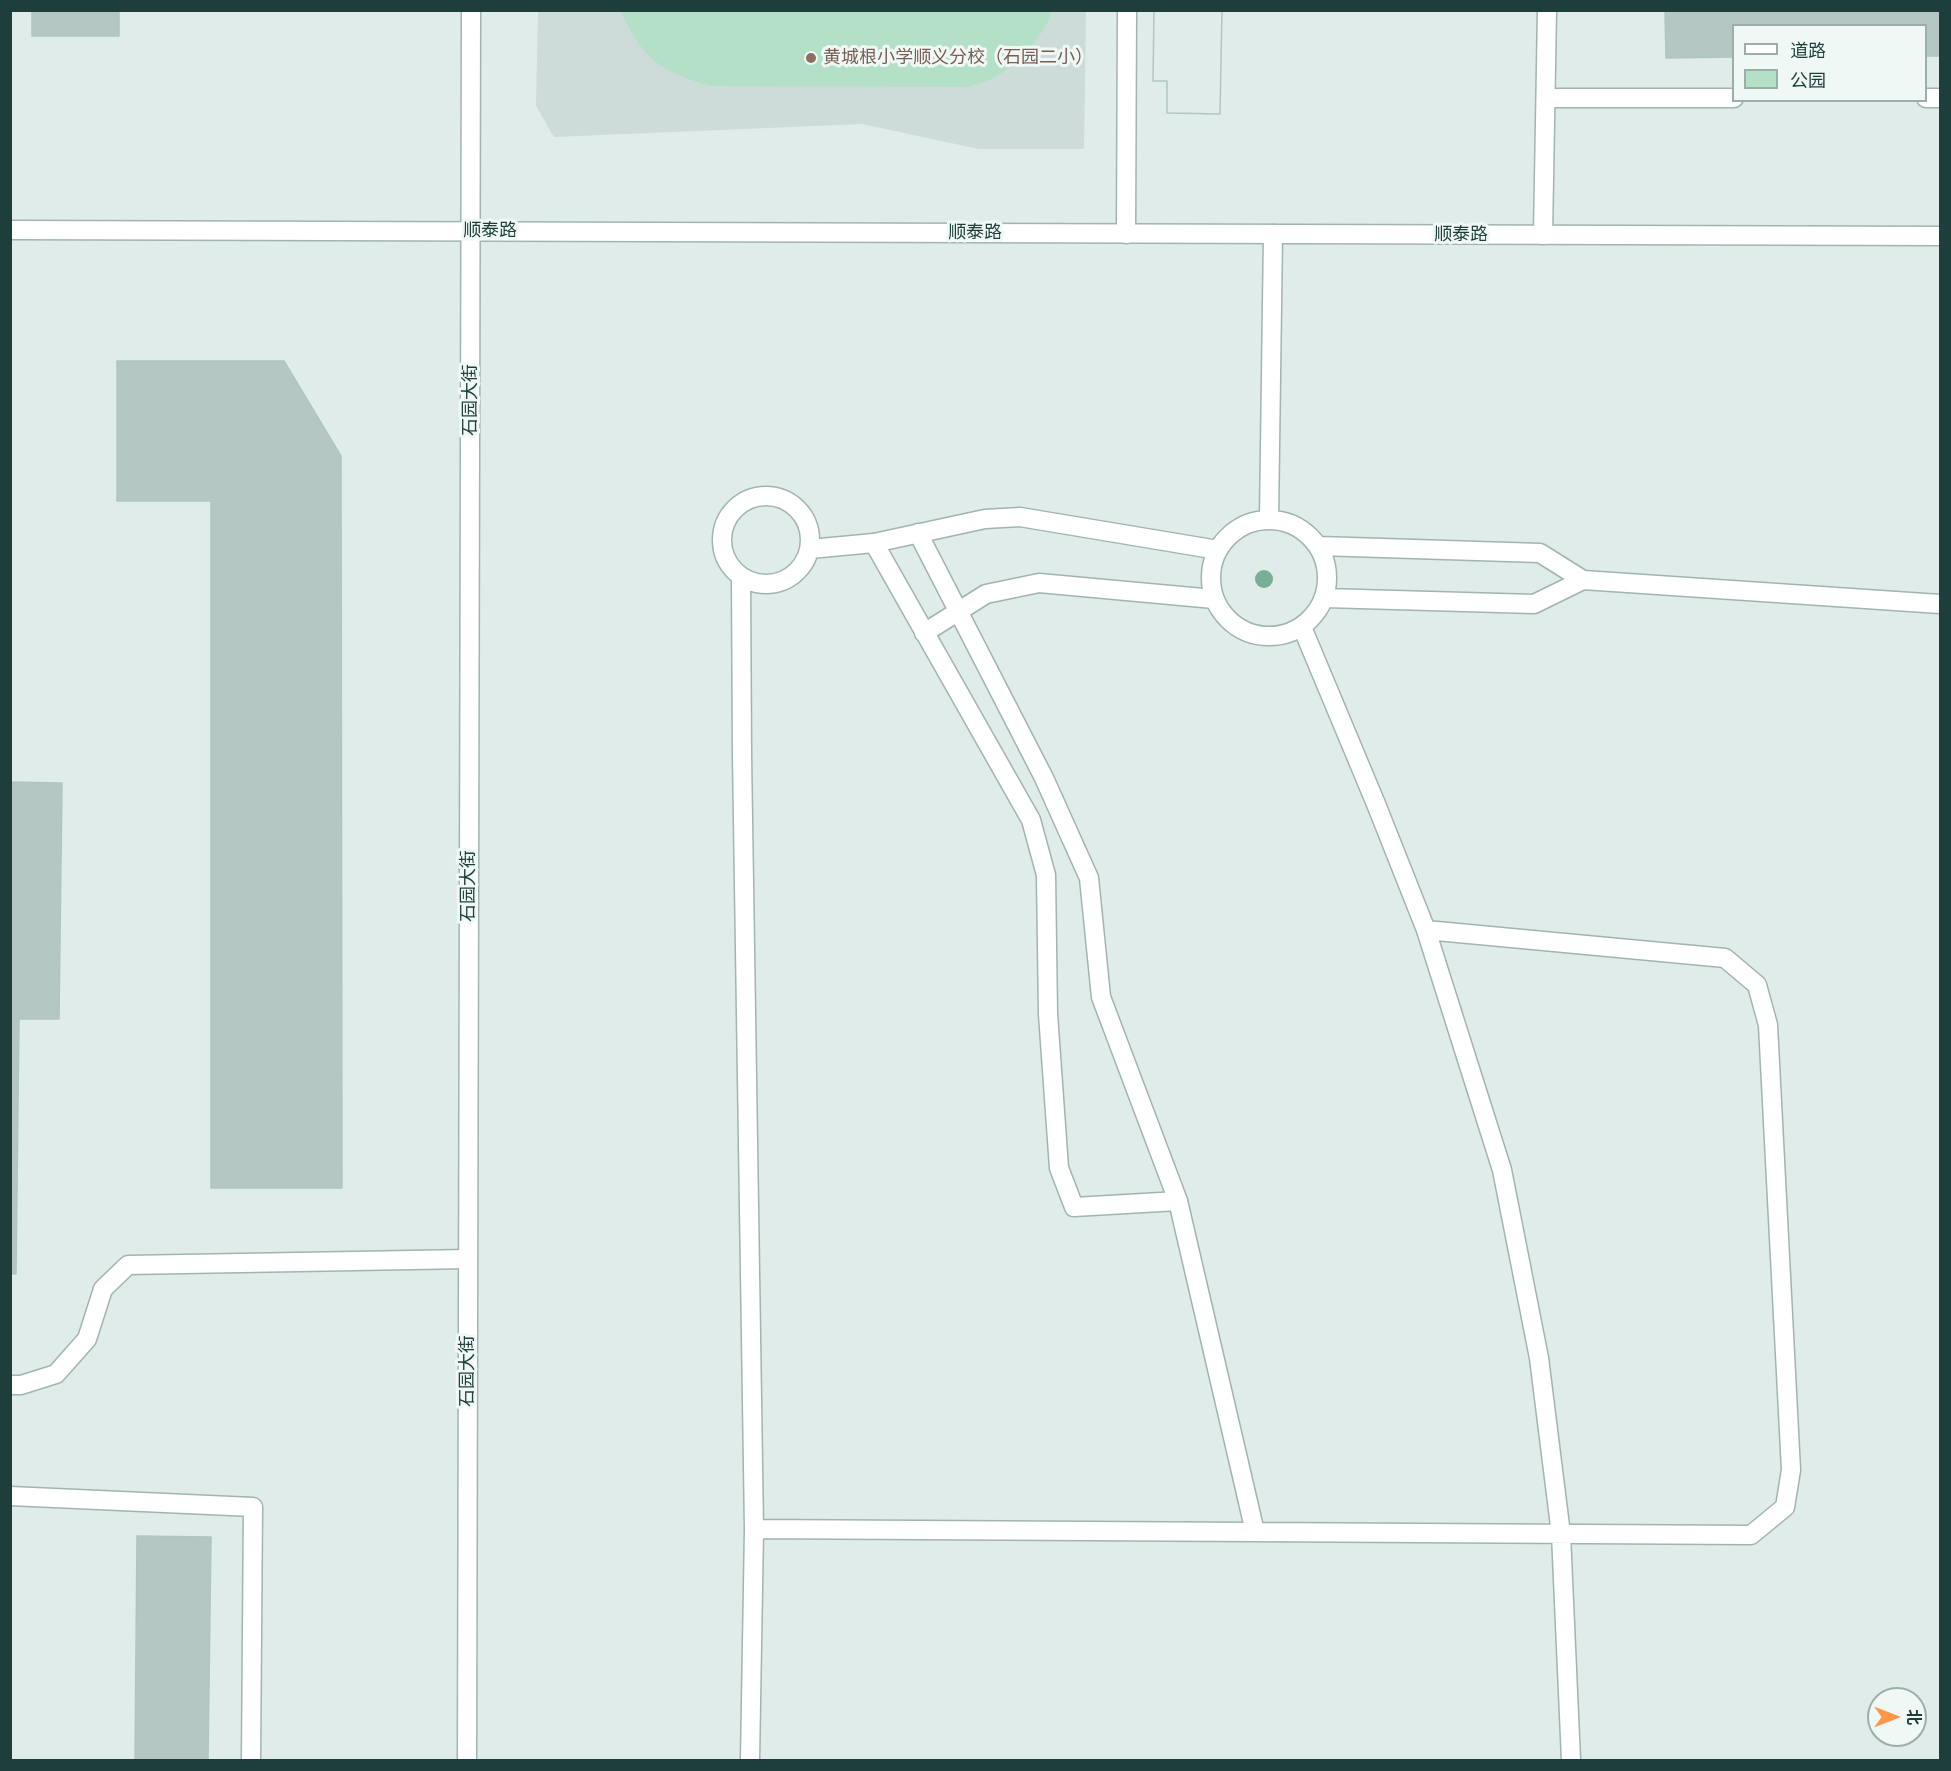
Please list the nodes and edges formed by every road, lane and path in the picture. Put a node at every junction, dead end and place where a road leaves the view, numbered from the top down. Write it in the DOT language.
graph roads {
  1 [pos="471,10"];
  2 [pos="1127,10"];
  3 [pos="1547,10"];
  4 [pos="1546,98"];
  5 [pos="1732,98"];
  6 [pos="10,230"];
  7 [pos="471,231"];
  8 [pos="1125,234"];
  9 [pos="1273,234"];
  10 [pos="1544,235"];
  11 [pos="1941,236"];
  12 [pos="1269,519"];
  13 [pos="918,534"];
  14 [pos="874,543"];
  15 [pos="1319,546"];
  16 [pos="810,549"];
  17 [pos="1218,550"];
  18 [pos="741,577"];
  19 [pos="1584,580"];
  20 [pos="1325,598"];
  21 [pos="1215,599"];
  22 [pos="1941,604"];
  23 [pos="958,611"];
  24 [pos="1302,627"];
  25 [pos="924,633"];
  26 [pos="1426,930"];
  27 [pos="1178,1201"];
  28 [pos="468,1259"];
  29 [pos="10,1384"];
  30 [pos="10,1496"];
  31 [pos="754,1529"];
  32 [pos="1255,1532"];
  33 [pos="1561,1534"];
  34 [pos="251,1761"];
  35 [pos="467,1761"];
  36 [pos="750,1761"];
  37 [pos="1571,1761"];
  1 -- 7 [label="street, 石园大街"];
  2 -- 8 [label="street"];
  3 -- 4 [label="street"];
  4 -- 5 [label="street"];
  4 -- 10 [label="street"];
  6 -- 7 [label="street, 顺泰路"];
  7 -- 8 [label="street, 顺泰路"];
  7 -- 28 [label="street, 石园大街"];
  8 -- 9 [label="street, 顺泰路"];
  9 -- 10 [label="street, 顺泰路"];
  9 -- 12 [label="street"];
  10 -- 11 [label="street, 顺泰路"];
  12 -- 15 [label="street"];
  12 -- 17 [label="street"];
  13 -- 14 [label="street"];
  13 -- 17 [label="street"];
  13 -- 23 [label="street"];
  14 -- 16 [label="street"];
  14 -- 25 [label="street"];
  15 -- 19 [label="street"];
  15 -- 20 [label="street"];
  16 -- 18 [label="street"];
  16 -- 18 [label="street"];
  17 -- 21 [label="street"];
  18 -- 31 [label="street"];
  19 -- 20 [label="street"];
  19 -- 22 [label="street"];
  20 -- 24 [label="street"];
  21 -- 23 [label="street"];
  21 -- 24 [label="street"];
  23 -- 25 [label="street"];
  23 -- 27 [label="street"];
  24 -- 26 [label="street"];
  25 -- 27 [label="street"];
  26 -- 33 [label="street"];
  26 -- 33 [label="street"];
  27 -- 32 [label="street"];
  28 -- 29 [label="street"];
  28 -- 35 [label="street, 石园大街"];
  30 -- 34 [label="street"];
  31 -- 32 [label="street"];
  31 -- 36 [label="street"];
  32 -- 33 [label="street"];
  33 -- 37 [label="street"];
}
